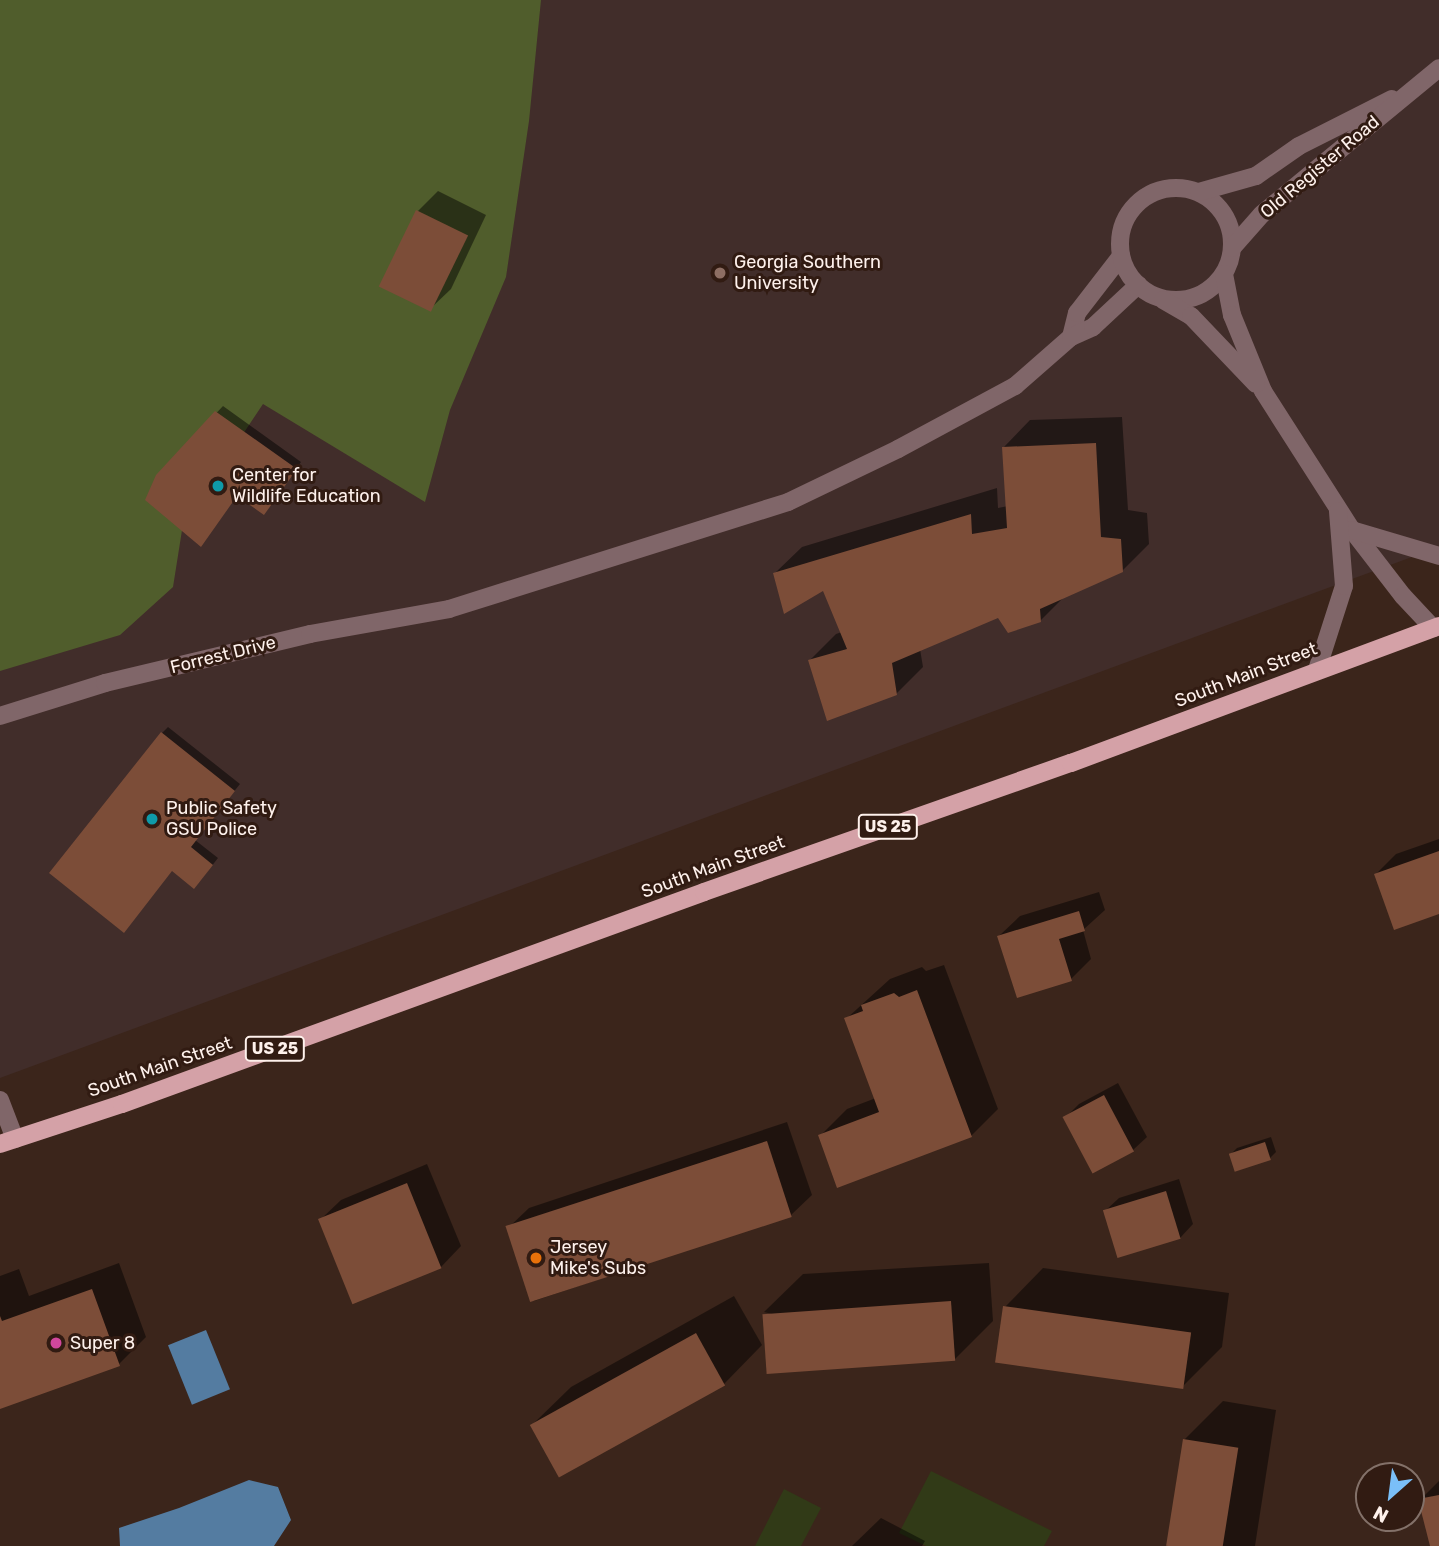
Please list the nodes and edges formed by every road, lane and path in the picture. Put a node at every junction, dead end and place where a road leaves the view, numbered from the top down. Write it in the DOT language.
graph roads {
  1 [pos="1439,68"];
  2 [pos="1410,89"];
  3 [pos="1199,192"];
  4 [pos="1233,248"];
  5 [pos="1121,256"];
  6 [pos="1224,274"];
  7 [pos="1138,285"];
  8 [pos="1158,297"];
  9 [pos="1071,337"];
  10 [pos="1263,391"];
  11 [pos="1338,508"];
  12 [pos="1352,530"];
  13 [pos="1439,556"];
  14 [pos="1437,631"];
  15 [pos="1317,670"];
  16 [pos="0,716"];
  17 [pos="0,1100"];
  18 [pos="7,1142"];
  1 -- 2 [label="street, Old Register Road"];
  2 -- 3 [label="street, Old Register Road"];
  2 -- 4 [label="street, Old Register Road"];
  3 -- 4 [label="street"];
  3 -- 5 [label="street, Old Register Road"];
  4 -- 6 [label="street, Old Register Road"];
  5 -- 7 [label="street"];
  5 -- 9 [label="street"];
  6 -- 8 [label="street"];
  6 -- 10 [label="street"];
  7 -- 8 [label="street"];
  7 -- 9 [label="street, Forrest Drive"];
  8 -- 10 [label="street"];
  9 -- 16 [label="street, Forrest Drive"];
  10 -- 11 [label="street"];
  11 -- 12 [label="street"];
  11 -- 15 [label="street"];
  12 -- 13 [label="street"];
  12 -- 14 [label="street"];
  14 -- 15 [label="main road, South Main Street / US 25"];
  15 -- 18 [label="main road, South Main Street / US 25"];
  17 -- 18 [label="street"];
}
